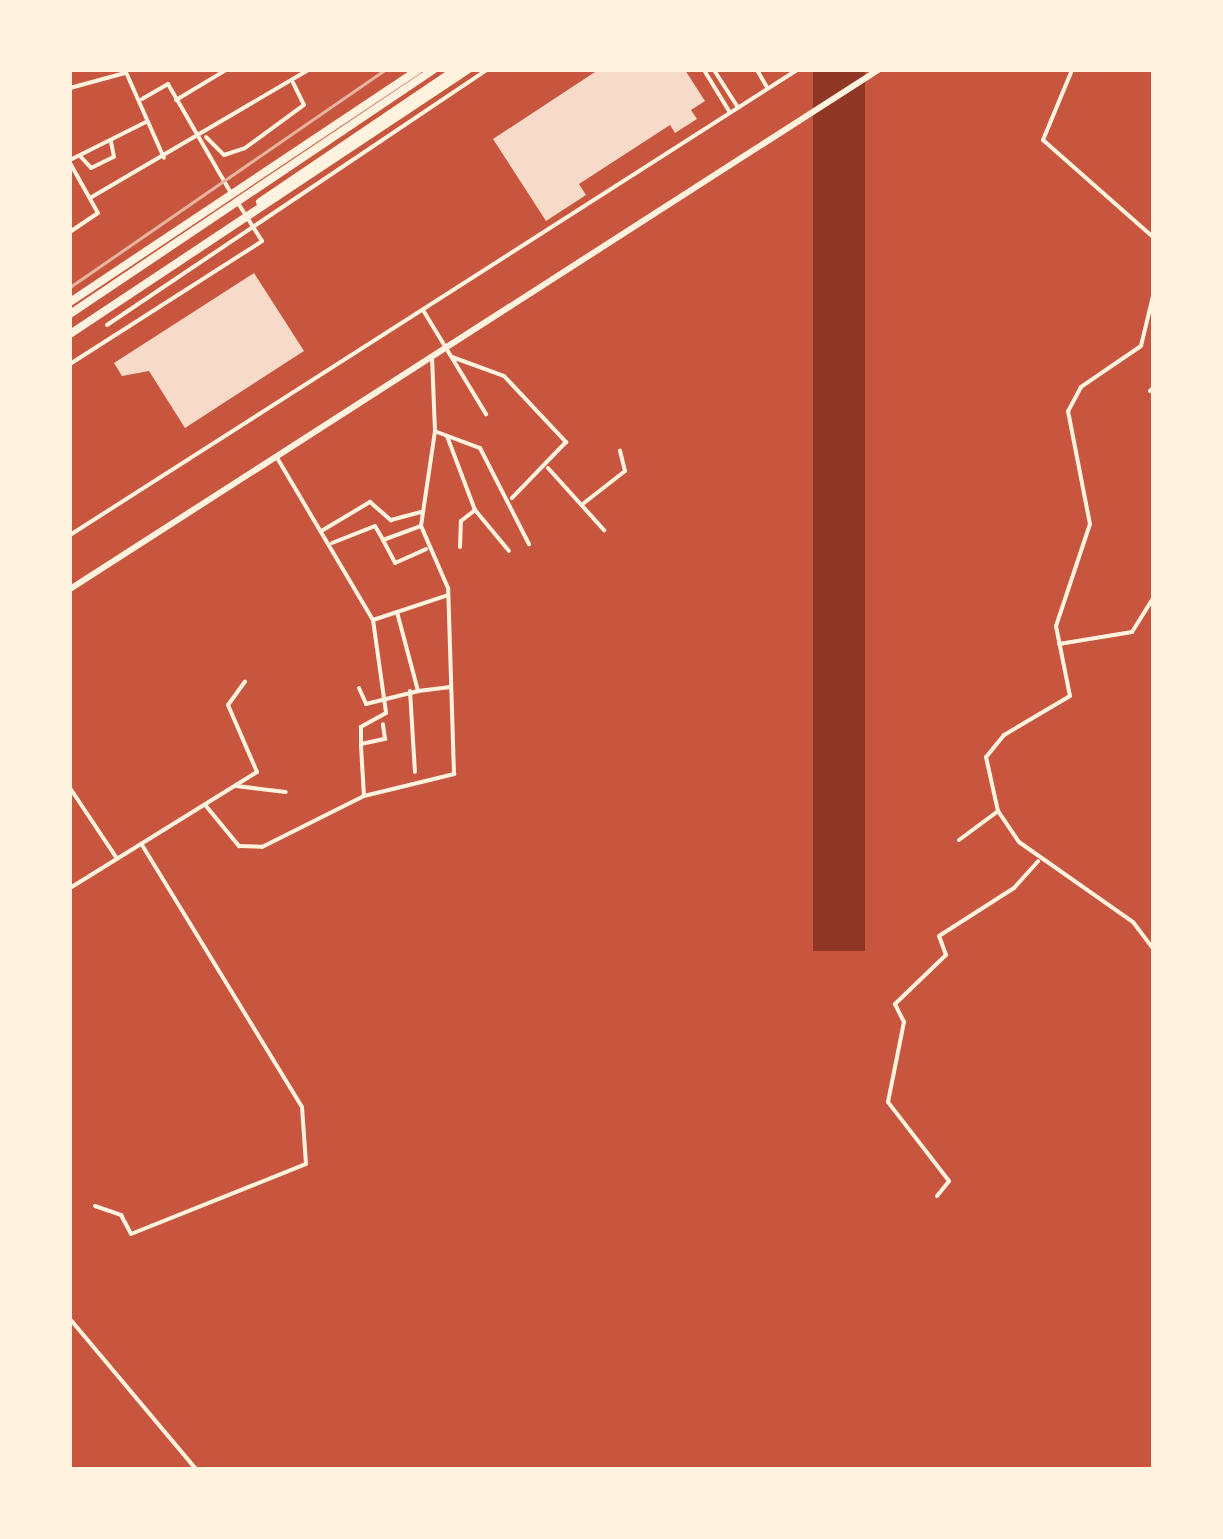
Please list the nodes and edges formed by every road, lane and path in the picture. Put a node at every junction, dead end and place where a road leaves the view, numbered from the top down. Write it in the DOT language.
graph roads {
  1 [pos="226,70"];
  2 [pos="308,70"];
  3 [pos="418,70"];
  4 [pos="433,70"];
  5 [pos="455,70"];
  6 [pos="468,70"];
  7 [pos="488,70"];
  8 [pos="704,70"];
  9 [pos="714,70"];
  10 [pos="757,70"];
  11 [pos="797,70"];
  12 [pos="878,70"];
  13 [pos="1072,70"];
  14 [pos="126,71"];
  15 [pos="293,82"];
  16 [pos="767,87"];
  17 [pos="70,88"];
  18 [pos="142,99"];
  19 [pos="176,100"];
  20 [pos="737,106"];
  21 [pos="728,111"];
  22 [pos="148,121"];
  23 [pos="206,137"];
  24 [pos="112,141"];
  25 [pos="196,141"];
  26 [pos="80,156"];
  27 [pos="164,158"];
  28 [pos="70,162"];
  29 [pos="90,198"];
  30 [pos="70,232"];
  31 [pos="1153,237"];
  32 [pos="1153,296"];
  33 [pos="70,302"];
  34 [pos="424,313"];
  35 [pos="70,314"];
  36 [pos="106,324"];
  37 [pos="70,332"];
  38 [pos="445,344"];
  39 [pos="432,356"];
  40 [pos="452,357"];
  41 [pos="70,364"];
  42 [pos="486,414"];
  43 [pos="435,431"];
  44 [pos="447,436"];
  45 [pos="620,451"];
  46 [pos="276,456"];
  47 [pos="548,468"];
  48 [pos="512,498"];
  49 [pos="584,503"];
  50 [pos="475,510"];
  51 [pos="422,512"];
  52 [pos="422,526"];
  53 [pos="324,530"];
  54 [pos="604,530"];
  55 [pos="70,535"];
  56 [pos="384,540"];
  57 [pos="332,544"];
  58 [pos="529,544"];
  59 [pos="460,546"];
  60 [pos="428,548"];
  61 [pos="509,551"];
  62 [pos="70,588"];
  63 [pos="448,595"];
  64 [pos="1153,598"];
  65 [pos="397,612"];
  66 [pos="373,620"];
  67 [pos="1059,644"];
  68 [pos="245,682"];
  69 [pos="451,687"];
  70 [pos="360,688"];
  71 [pos="410,691"];
  72 [pos="418,691"];
  73 [pos="385,696"];
  74 [pos="384,724"];
  75 [pos="361,744"];
  76 [pos="414,772"];
  77 [pos="236,786"];
  78 [pos="70,788"];
  79 [pos="286,792"];
  80 [pos="364,796"];
  81 [pos="206,806"];
  82 [pos="998,811"];
  83 [pos="959,840"];
  84 [pos="142,845"];
  85 [pos="116,856"];
  86 [pos="1038,860"];
  87 [pos="70,888"];
  88 [pos="1153,950"];
  89 [pos="937,1196"];
  90 [pos="95,1206"];
  91 [pos="70,1319"];
  92 [pos="196,1469"];
  1 -- 19 [label="street"];
  2 -- 15 [label="street"];
  3 -- 33 [label="highway"];
  4 -- 35 [label="highway"];
  5 -- 37 [label="highway"];
  6 -- 37 [label="highway"];
  7 -- 36 [label="street"];
  8 -- 21 [label="street"];
  9 -- 20 [label="street"];
  10 -- 16 [label="street"];
  11 -- 16 [label="street"];
  12 -- 38 [label="main road"];
  13 -- 31 [label="street"];
  14 -- 17 [label="street"];
  14 -- 18 [label="street"];
  15 -- 23 [label="street"];
  15 -- 23 [label="street"];
  16 -- 20 [label="street"];
  18 -- 19 [label="street"];
  18 -- 22 [label="street"];
  19 -- 25 [label="street"];
  20 -- 21 [label="street"];
  21 -- 34 [label="street"];
  22 -- 24 [label="street"];
  22 -- 27 [label="street"];
  23 -- 25 [label="street"];
  24 -- 26 [label="street"];
  24 -- 26 [label="street"];
  25 -- 27 [label="street"];
  25 -- 41 [label="street"];
  26 -- 28 [label="street"];
  27 -- 29 [label="street"];
  28 -- 29 [label="street"];
  29 -- 30 [label="street"];
  32 -- 67 [label="street"];
  34 -- 38 [label="street"];
  34 -- 55 [label="street"];
  38 -- 39 [label="main road"];
  38 -- 40 [label="street"];
  39 -- 43 [label="street"];
  39 -- 46 [label="main road"];
  40 -- 42 [label="street"];
  40 -- 47 [label="street"];
  43 -- 44 [label="street"];
  43 -- 51 [label="street"];
  44 -- 48 [label="street"];
  44 -- 50 [label="street"];
  45 -- 49 [label="street"];
  46 -- 53 [label="street"];
  46 -- 62 [label="main road"];
  47 -- 48 [label="street"];
  47 -- 49 [label="street"];
  48 -- 58 [label="street"];
  49 -- 54 [label="street"];
  50 -- 59 [label="street"];
  50 -- 61 [label="street"];
  51 -- 52 [label="street"];
  51 -- 53 [label="street"];
  52 -- 56 [label="street"];
  52 -- 60 [label="street"];
  53 -- 57 [label="street"];
  56 -- 57 [label="street"];
  56 -- 60 [label="street"];
  57 -- 66 [label="street"];
  60 -- 63 [label="street"];
  63 -- 65 [label="street"];
  63 -- 69 [label="street"];
  64 -- 67 [label="street"];
  65 -- 66 [label="street"];
  65 -- 72 [label="street"];
  66 -- 73 [label="street"];
  67 -- 82 [label="street"];
  68 -- 77 [label="street"];
  69 -- 72 [label="street"];
  69 -- 80 [label="street"];
  70 -- 73 [label="street"];
  71 -- 72 [label="street"];
  71 -- 73 [label="street"];
  71 -- 76 [label="street"];
  73 -- 75 [label="street"];
  74 -- 75 [label="street"];
  75 -- 80 [label="street"];
  77 -- 79 [label="street"];
  77 -- 81 [label="street"];
  78 -- 85 [label="street"];
  80 -- 81 [label="street"];
  81 -- 84 [label="street"];
  82 -- 83 [label="street"];
  82 -- 86 [label="street"];
  84 -- 85 [label="street"];
  84 -- 90 [label="street"];
  85 -- 87 [label="street"];
  86 -- 88 [label="street"];
  86 -- 89 [label="street"];
  91 -- 92 [label="street"];
}
